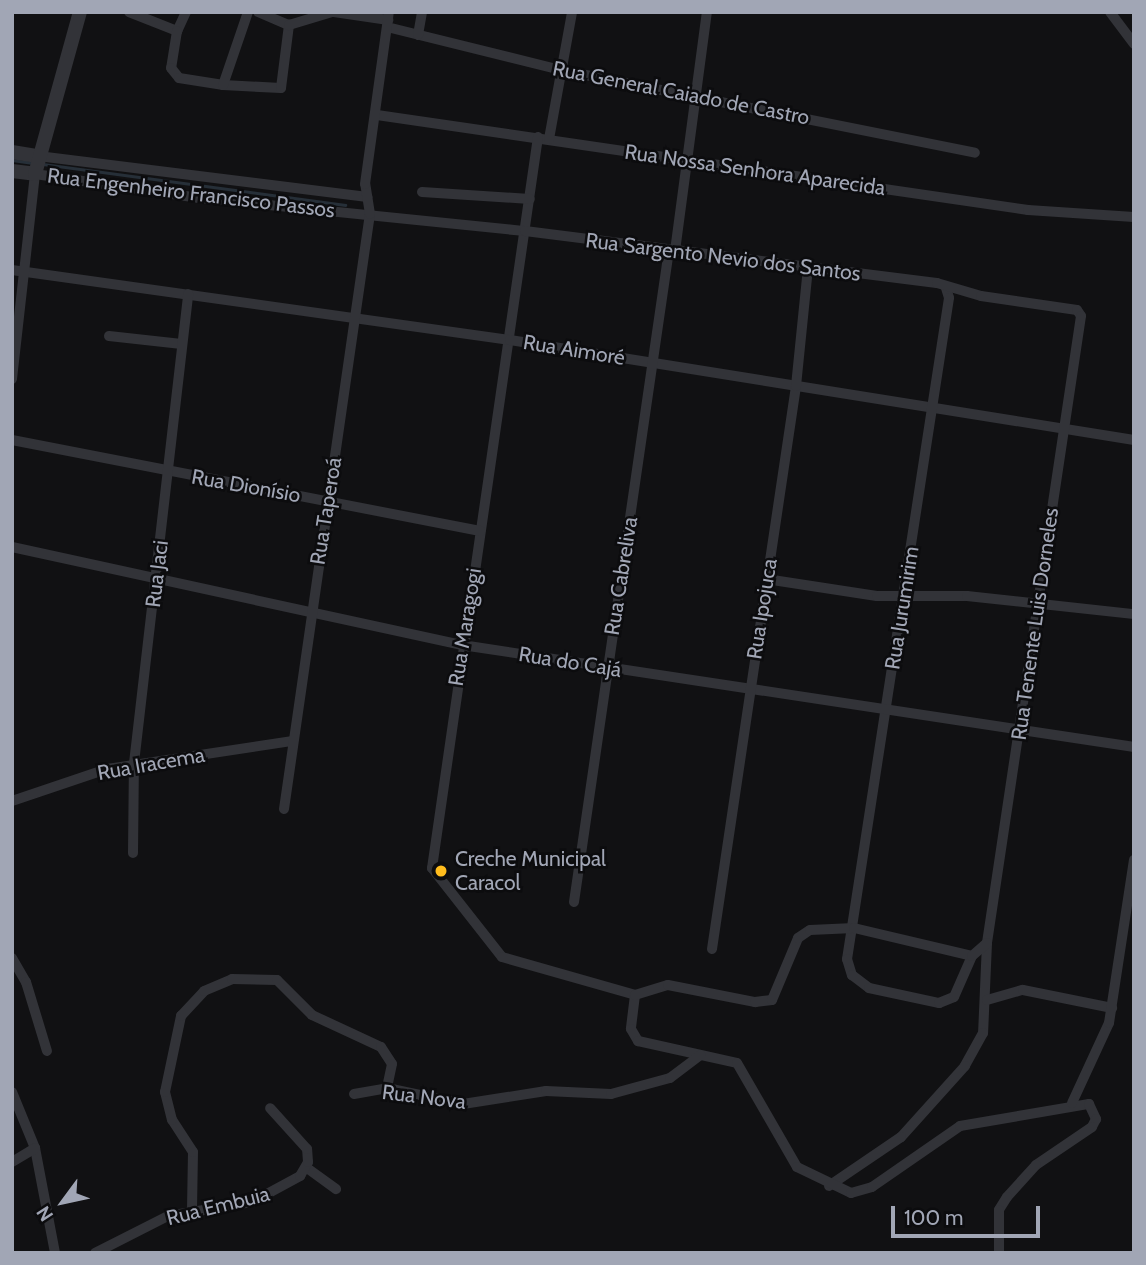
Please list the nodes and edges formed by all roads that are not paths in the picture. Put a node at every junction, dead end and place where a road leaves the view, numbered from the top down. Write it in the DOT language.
graph roads {
  1 [pos="80,12"];
  2 [pos="129,12"];
  3 [pos="187,12"];
  4 [pos="248,12"];
  5 [pos="258,12"];
  6 [pos="333,12"];
  7 [pos="422,12"];
  8 [pos="572,12"];
  9 [pos="707,12"];
  10 [pos="1110,12"];
  11 [pos="388,20"];
  12 [pos="289,24"];
  13 [pos="177,31"];
  14 [pos="418,35"];
  15 [pos="1134,44"];
  16 [pos="561,70"];
  17 [pos="223,85"];
  18 [pos="697,94"];
  19 [pos="377,115"];
  20 [pos="544,138"];
  21 [pos="12,152"];
  22 [pos="975,153"];
  23 [pos="691,160"];
  24 [pos="36,165"];
  25 [pos="12,171"];
  26 [pos="422,192"];
  27 [pos="367,197"];
  28 [pos="530,200"];
  29 [pos="370,214"];
  30 [pos="1134,217"];
  31 [pos="525,231"];
  32 [pos="672,250"];
  33 [pos="808,267"];
  34 [pos="18,271"];
  35 [pos="946,288"];
  36 [pos="188,294"];
  37 [pos="1074,308"];
  38 [pos="355,318"];
  39 [pos="109,336"];
  40 [pos="510,340"];
  41 [pos="182,344"];
  42 [pos="654,363"];
  43 [pos="12,379"];
  44 [pos="796,386"];
  45 [pos="932,408"];
  46 [pos="1060,429"];
  47 [pos="12,440"];
  48 [pos="1134,440"];
  49 [pos="169,472"];
  50 [pos="327,501"];
  51 [pos="480,531"];
  52 [pos="12,547"];
  53 [pos="766,579"];
  54 [pos="156,582"];
  55 [pos="905,594"];
  56 [pos="1040,604"];
  57 [pos="310,612"];
  58 [pos="1134,614"];
  59 [pos="462,645"];
  60 [pos="606,668"];
  61 [pos="750,688"];
  62 [pos="885,710"];
  63 [pos="1021,731"];
  64 [pos="293,741"];
  65 [pos="1134,747"];
  66 [pos="134,763"];
  67 [pos="12,801"];
  68 [pos="284,809"];
  69 [pos="133,853"];
  70 [pos="1134,860"];
  71 [pos="574,902"];
  72 [pos="854,928"];
  73 [pos="987,943"];
  74 [pos="712,950"];
  75 [pos="972,956"];
  76 [pos="12,958"];
  77 [pos="635,995"];
  78 [pos="987,1000"];
  79 [pos="1112,1008"];
  80 [pos="47,1051"];
  81 [pos="700,1055"];
  82 [pos="387,1088"];
  83 [pos="12,1092"];
  84 [pos="354,1094"];
  85 [pos="1072,1103"];
  86 [pos="270,1108"];
  87 [pos="35,1147"];
  88 [pos="12,1162"];
  89 [pos="307,1168"];
  90 [pos="829,1186"];
  91 [pos="336,1189"];
  92 [pos="192,1209"];
  93 [pos="55,1253"];
  94 [pos="95,1253"];
  95 [pos="999,1253"];
  1 -- 24 [label="street"];
  2 -- 13 [label="street"];
  3 -- 13 [label="street"];
  4 -- 17 [label="street"];
  5 -- 12 [label="street"];
  6 -- 11 [label="street, Rua General Caiado de Castro"];
  6 -- 12 [label="street"];
  7 -- 14 [label="street"];
  8 -- 16 [label="street, Rua Maragogi"];
  9 -- 18 [label="street, Rua Cabreliva"];
  10 -- 15 [label="street"];
  11 -- 14 [label="street, Rua General Caiado de Castro"];
  11 -- 19 [label="street, Rua Taperoá"];
  12 -- 17 [label="street"];
  13 -- 17 [label="street"];
  14 -- 16 [label="street, Rua General Caiado de Castro"];
  16 -- 18 [label="street, Rua General Caiado de Castro"];
  16 -- 20 [label="street, Rua Maragogi"];
  18 -- 22 [label="street, Rua General Caiado de Castro"];
  18 -- 23 [label="street, Rua Cabreliva"];
  19 -- 20 [label="street, Rua Nossa Senhora Aparecida"];
  19 -- 27 [label="street, Rua Taperoá"];
  20 -- 23 [label="street, Rua Nossa Senhora Aparecida"];
  20 -- 28 [label="street, Rua Maragogi"];
  21 -- 24 [label="street, Rua Engenheiro Francisco Passos"];
  23 -- 30 [label="street, Rua Nossa Senhora Aparecida"];
  23 -- 32 [label="street, Rua Cabreliva"];
  24 -- 25 [label="street, Rua Engenheiro Francisco Passos"];
  24 -- 27 [label="street, Rua Engenheiro Francisco Passos"];
  24 -- 29 [label="street, Rua Engenheiro Francisco Passos"];
  24 -- 34 [label="street"];
  26 -- 28 [label="street"];
  27 -- 29 [label="street, Rua Taperoá"];
  28 -- 31 [label="street, Rua Maragogi"];
  29 -- 31 [label="street, Rua Sargento Nevio dos Santos"];
  29 -- 38 [label="street, Rua Taperoá"];
  31 -- 32 [label="street, Rua Sargento Nevio dos Santos"];
  31 -- 40 [label="street, Rua Maragogi"];
  32 -- 33 [label="street, Rua Sargento Nevio dos Santos"];
  32 -- 42 [label="street, Rua Cabreliva"];
  33 -- 35 [label="street, Rua Sargento Nevio dos Santos"];
  33 -- 44 [label="street, Rua Ipojuca"];
  34 -- 36 [label="street, Rua Aimoré"];
  34 -- 43 [label="street"];
  35 -- 37 [label="street, Rua Sargento Nevio dos Santos"];
  35 -- 45 [label="street, Rua Jurumirim"];
  36 -- 38 [label="street, Rua Aimoré"];
  36 -- 41 [label="street, Rua Jaci"];
  37 -- 46 [label="street, Rua Tenente Luis Dorneles"];
  38 -- 40 [label="street, Rua Aimoré"];
  38 -- 50 [label="street, Rua Taperoá"];
  39 -- 41 [label="street"];
  40 -- 42 [label="street, Rua Aimoré"];
  40 -- 51 [label="street, Rua Maragogi"];
  41 -- 49 [label="street, Rua Jaci"];
  42 -- 44 [label="street, Rua Aimoré"];
  42 -- 60 [label="street, Rua Cabreliva"];
  44 -- 45 [label="street, Rua Aimoré"];
  44 -- 53 [label="street, Rua Ipojuca"];
  45 -- 46 [label="street, Rua Aimoré"];
  45 -- 55 [label="street, Rua Jurumirim"];
  46 -- 48 [label="street, Rua Aimoré"];
  46 -- 56 [label="street, Rua Tenente Luis Dorneles"];
  47 -- 49 [label="street, Rua Dionísio"];
  49 -- 50 [label="street, Rua Dionísio"];
  49 -- 54 [label="street, Rua Jaci"];
  50 -- 51 [label="street, Rua Dionísio"];
  50 -- 57 [label="street, Rua Taperoá"];
  51 -- 59 [label="street, Rua Maragogi"];
  52 -- 54 [label="street, Rua do Cajá"];
  53 -- 55 [label="street"];
  53 -- 61 [label="street, Rua Ipojuca"];
  54 -- 57 [label="street, Rua do Cajá"];
  54 -- 66 [label="street, Rua Jaci"];
  55 -- 56 [label="street"];
  55 -- 62 [label="street, Rua Jurumirim"];
  56 -- 58 [label="street"];
  56 -- 63 [label="street, Rua Tenente Luis Dorneles"];
  57 -- 59 [label="street, Rua do Cajá"];
  57 -- 64 [label="street, Rua Taperoá"];
  59 -- 60 [label="street, Rua do Cajá"];
  59 -- 77 [label="street, Rua Maragogi"];
  60 -- 61 [label="street, Rua do Cajá"];
  60 -- 71 [label="street, Rua Cabreliva"];
  61 -- 62 [label="street, Rua do Cajá"];
  61 -- 74 [label="street, Rua Ipojuca"];
  62 -- 63 [label="street, Rua do Cajá"];
  62 -- 72 [label="street, Rua Jurumirim"];
  63 -- 65 [label="street, Rua do Cajá"];
  63 -- 73 [label="street, Rua Tenente Luis Dorneles"];
  64 -- 66 [label="street, Rua Iracema"];
  64 -- 68 [label="street, Rua Taperoá"];
  66 -- 67 [label="street, Rua Iracema"];
  66 -- 69 [label="street, Rua Jaci"];
  70 -- 79 [label="street"];
  72 -- 75 [label="street"];
  72 -- 75 [label="street, Rua Jurumirim"];
  72 -- 77 [label="street"];
  73 -- 75 [label="street"];
  73 -- 78 [label="street, Rua Tenente Luis Dorneles"];
  76 -- 80 [label="street"];
  77 -- 81 [label="street"];
  78 -- 79 [label="street"];
  78 -- 90 [label="street, Rua Tenente Luis Dorneles"];
  79 -- 85 [label="street"];
  81 -- 82 [label="street, Rua Nova"];
  81 -- 90 [label="street"];
  82 -- 84 [label="street, Rua Nova"];
  82 -- 92 [label="street"];
  83 -- 87 [label="street"];
  85 -- 90 [label="street"];
  85 -- 95 [label="street"];
  86 -- 89 [label="street"];
  87 -- 88 [label="street"];
  87 -- 93 [label="street"];
  89 -- 91 [label="street"];
  89 -- 92 [label="street, Rua Embuia"];
  92 -- 94 [label="street, Rua Embuia"];
}
